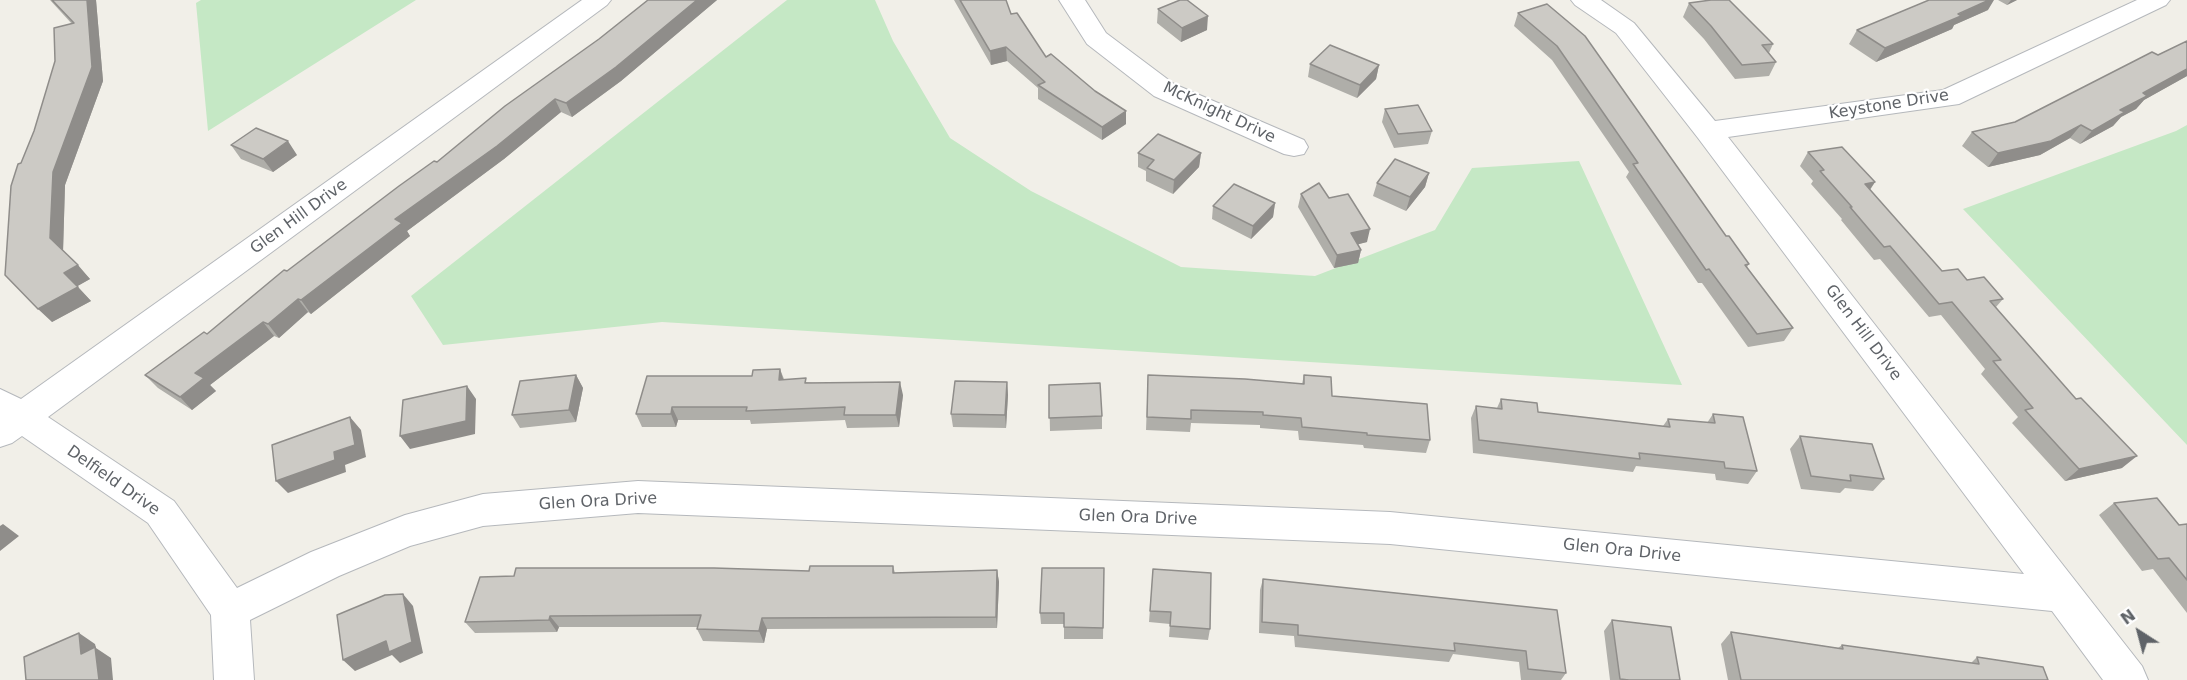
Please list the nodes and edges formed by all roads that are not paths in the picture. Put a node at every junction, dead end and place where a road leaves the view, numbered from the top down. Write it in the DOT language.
graph roads {
  1 [pos="598,0"];
  2 [pos="1072,0"];
  3 [pos="1584,0"];
  4 [pos="2157,0"];
  5 [pos="1708,131"];
  6 [pos="1294,147"];
  7 [pos="7,418"];
  8 [pos="2063,595"];
  9 [pos="230,610"];
  10 [pos="234,680"];
  11 [pos="2128,680"];
  1 -- 7 [label="street, Glen Hill Drive"];
  2 -- 6 [label="street, McKnight Drive"];
  3 -- 5 [label="street, Glen Hill Drive"];
  4 -- 5 [label="street, Keystone Drive"];
  5 -- 8 [label="street, Glen Hill Drive"];
  7 -- 9 [label="street, Delfield Drive"];
  8 -- 9 [label="street, Glen Ora Drive"];
  8 -- 11 [label="street, Glen Hill Drive"];
  9 -- 10 [label="street"];
}
